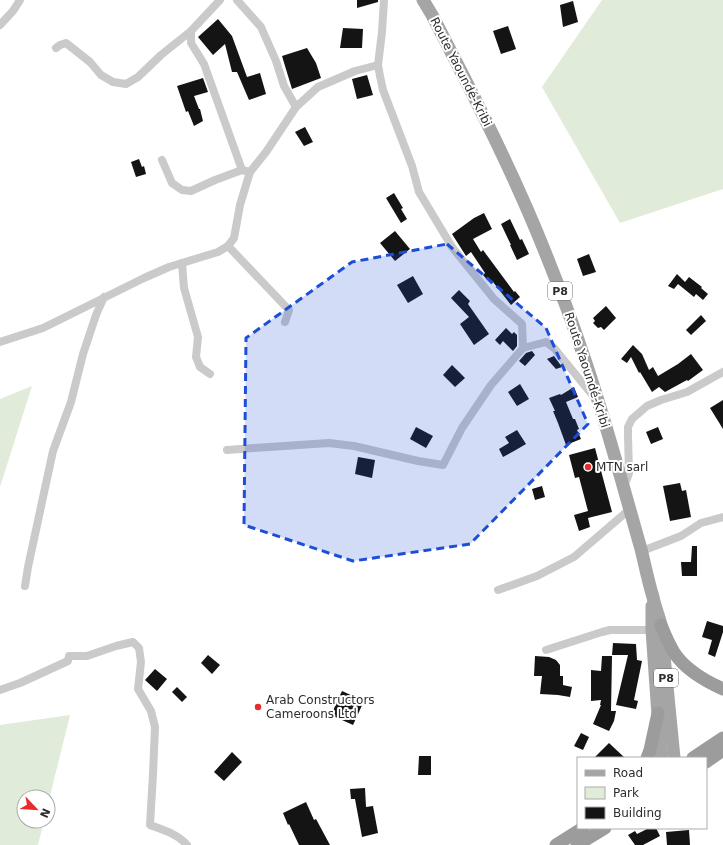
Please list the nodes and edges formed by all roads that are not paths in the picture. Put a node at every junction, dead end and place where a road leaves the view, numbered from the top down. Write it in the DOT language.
graph roads {
  1 [pos="20,0"];
  2 [pos="220,0"];
  3 [pos="237,0"];
  4 [pos="384,0"];
  5 [pos="423,0"];
  6 [pos="0,25"];
  7 [pos="191,31"];
  8 [pos="56,48"];
  9 [pos="378,65"];
  10 [pos="296,108"];
  11 [pos="162,160"];
  12 [pos="246,171"];
  13 [pos="228,246"];
  14 [pos="182,263"];
  15 [pos="104,297"];
  16 [pos="285,322"];
  17 [pos="0,342"];
  18 [pos="523,348"];
  19 [pos="723,372"];
  20 [pos="210,374"];
  21 [pos="599,402"];
  22 [pos="228,450"];
  23 [pos="623,487"];
  24 [pos="630,509"];
  25 [pos="723,517"];
  26 [pos="642,551"];
  27 [pos="25,586"];
  28 [pos="498,590"];
  29 [pos="657,628"];
  30 [pos="546,650"];
  31 [pos="723,689"];
  32 [pos="0,690"];
  33 [pos="658,713"];
  34 [pos="723,738"];
  35 [pos="723,750"];
  36 [pos="647,757"];
  37 [pos="661,757"];
  38 [pos="674,757"];
  39 [pos="694,757"];
  40 [pos="707,761"];
  41 [pos="581,829"];
  42 [pos="603,829"];
  43 [pos="187,845"];
  44 [pos="556,845"];
  45 [pos="577,845"];
  1 -- 6 [label="street"];
  2 -- 7 [label="street"];
  3 -- 10 [label="street"];
  4 -- 9 [label="street"];
  5 -- 21 [label="main road, Route Yaoundé-Kribi / P8"];
  7 -- 8 [label="street"];
  7 -- 12 [label="street"];
  9 -- 10 [label="street"];
  9 -- 18 [label="street"];
  10 -- 12 [label="street"];
  11 -- 12 [label="street"];
  12 -- 13 [label="street"];
  13 -- 14 [label="street"];
  13 -- 16 [label="street"];
  14 -- 15 [label="street"];
  14 -- 20 [label="street"];
  15 -- 17 [label="street"];
  15 -- 27 [label="street"];
  18 -- 21 [label="street"];
  18 -- 22 [label="street"];
  19 -- 23 [label="street"];
  21 -- 23 [label="main road, Route Yaoundé-Kribi / P8"];
  23 -- 24 [label="main road, Route Yaoundé-Kribi / P8"];
  24 -- 26 [label="main road, Route Yaoundé-Kribi / P8"];
  24 -- 28 [label="street"];
  25 -- 26 [label="street"];
  26 -- 29 [label="main road, Route Yaoundé-Kribi / P8"];
  29 -- 30 [label="street"];
  29 -- 31 [label="highway"];
  29 -- 33 [label="main road, P8"];
  29 -- 38 [label="main road, P8"];
  32 -- 43 [label="street"];
  33 -- 36 [label="highway"];
  33 -- 37 [label="main road, P8"];
  34 -- 39 [label="highway"];
  35 -- 40 [label="highway"];
  41 -- 44 [label="highway"];
  42 -- 45 [label="highway"];
}
